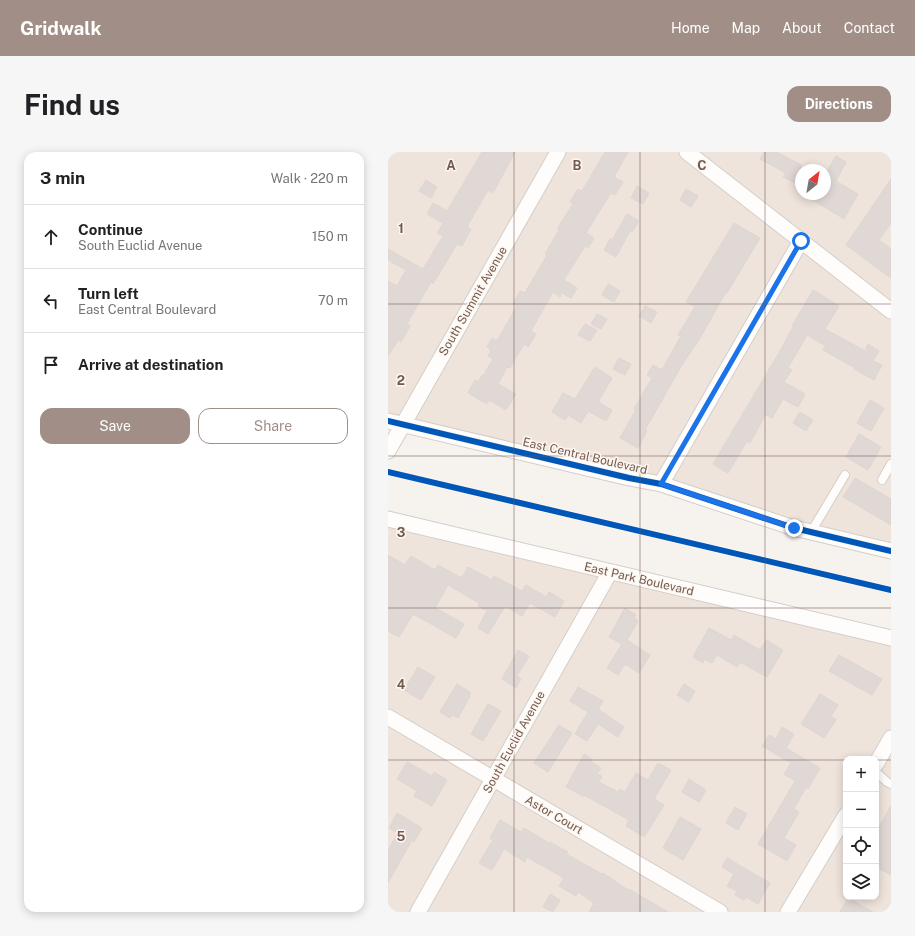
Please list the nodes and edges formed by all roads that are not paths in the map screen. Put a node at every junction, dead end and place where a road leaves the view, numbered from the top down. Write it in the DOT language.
graph roads {
  1 [pos="558,152"];
  2 [pos="687,152"];
  3 [pos="801,241"];
  4 [pos="891,311"];
  5 [pos="388,421"];
  6 [pos="403,425"];
  7 [pos="388,450"];
  8 [pos="891,464"];
  9 [pos="844,475"];
  10 [pos="882,480"];
  11 [pos="661,484"];
  12 [pos="388,519"];
  13 [pos="811,532"];
  14 [pos="891,551"];
  15 [pos="610,572"];
  16 [pos="891,638"];
  17 [pos="388,717"];
  18 [pos="891,738"];
  19 [pos="883,757"];
  20 [pos="879,775"];
  21 [pos="493,779"];
  22 [pos="891,784"];
  23 [pos="843,820"];
  24 [pos="418,912"];
  25 [pos="720,912"];
  26 [pos="788,912"];
  1 -- 6 [label="street, South Summit Avenue"];
  2 -- 3 [label="street"];
  3 -- 4 [label="street"];
  3 -- 11 [label="street"];
  5 -- 6 [label="street, East Central Boulevard"];
  6 -- 7 [label="street, South Summit Avenue"];
  6 -- 11 [label="street, East Central Boulevard"];
  8 -- 10 [label="lane"];
  9 -- 13 [label="lane"];
  11 -- 13 [label="street, East Central Boulevard"];
  12 -- 15 [label="street, East Park Boulevard"];
  13 -- 14 [label="street, East Central Boulevard"];
  15 -- 16 [label="street, East Park Boulevard"];
  15 -- 21 [label="street, South Euclid Avenue"];
  17 -- 21 [label="street, Astor Court"];
  18 -- 19 [label="street"];
  20 -- 22 [label="lane"];
  21 -- 24 [label="street, South Euclid Avenue"];
  21 -- 25 [label="street, Astor Court"];
  23 -- 26 [label="street"];
}
